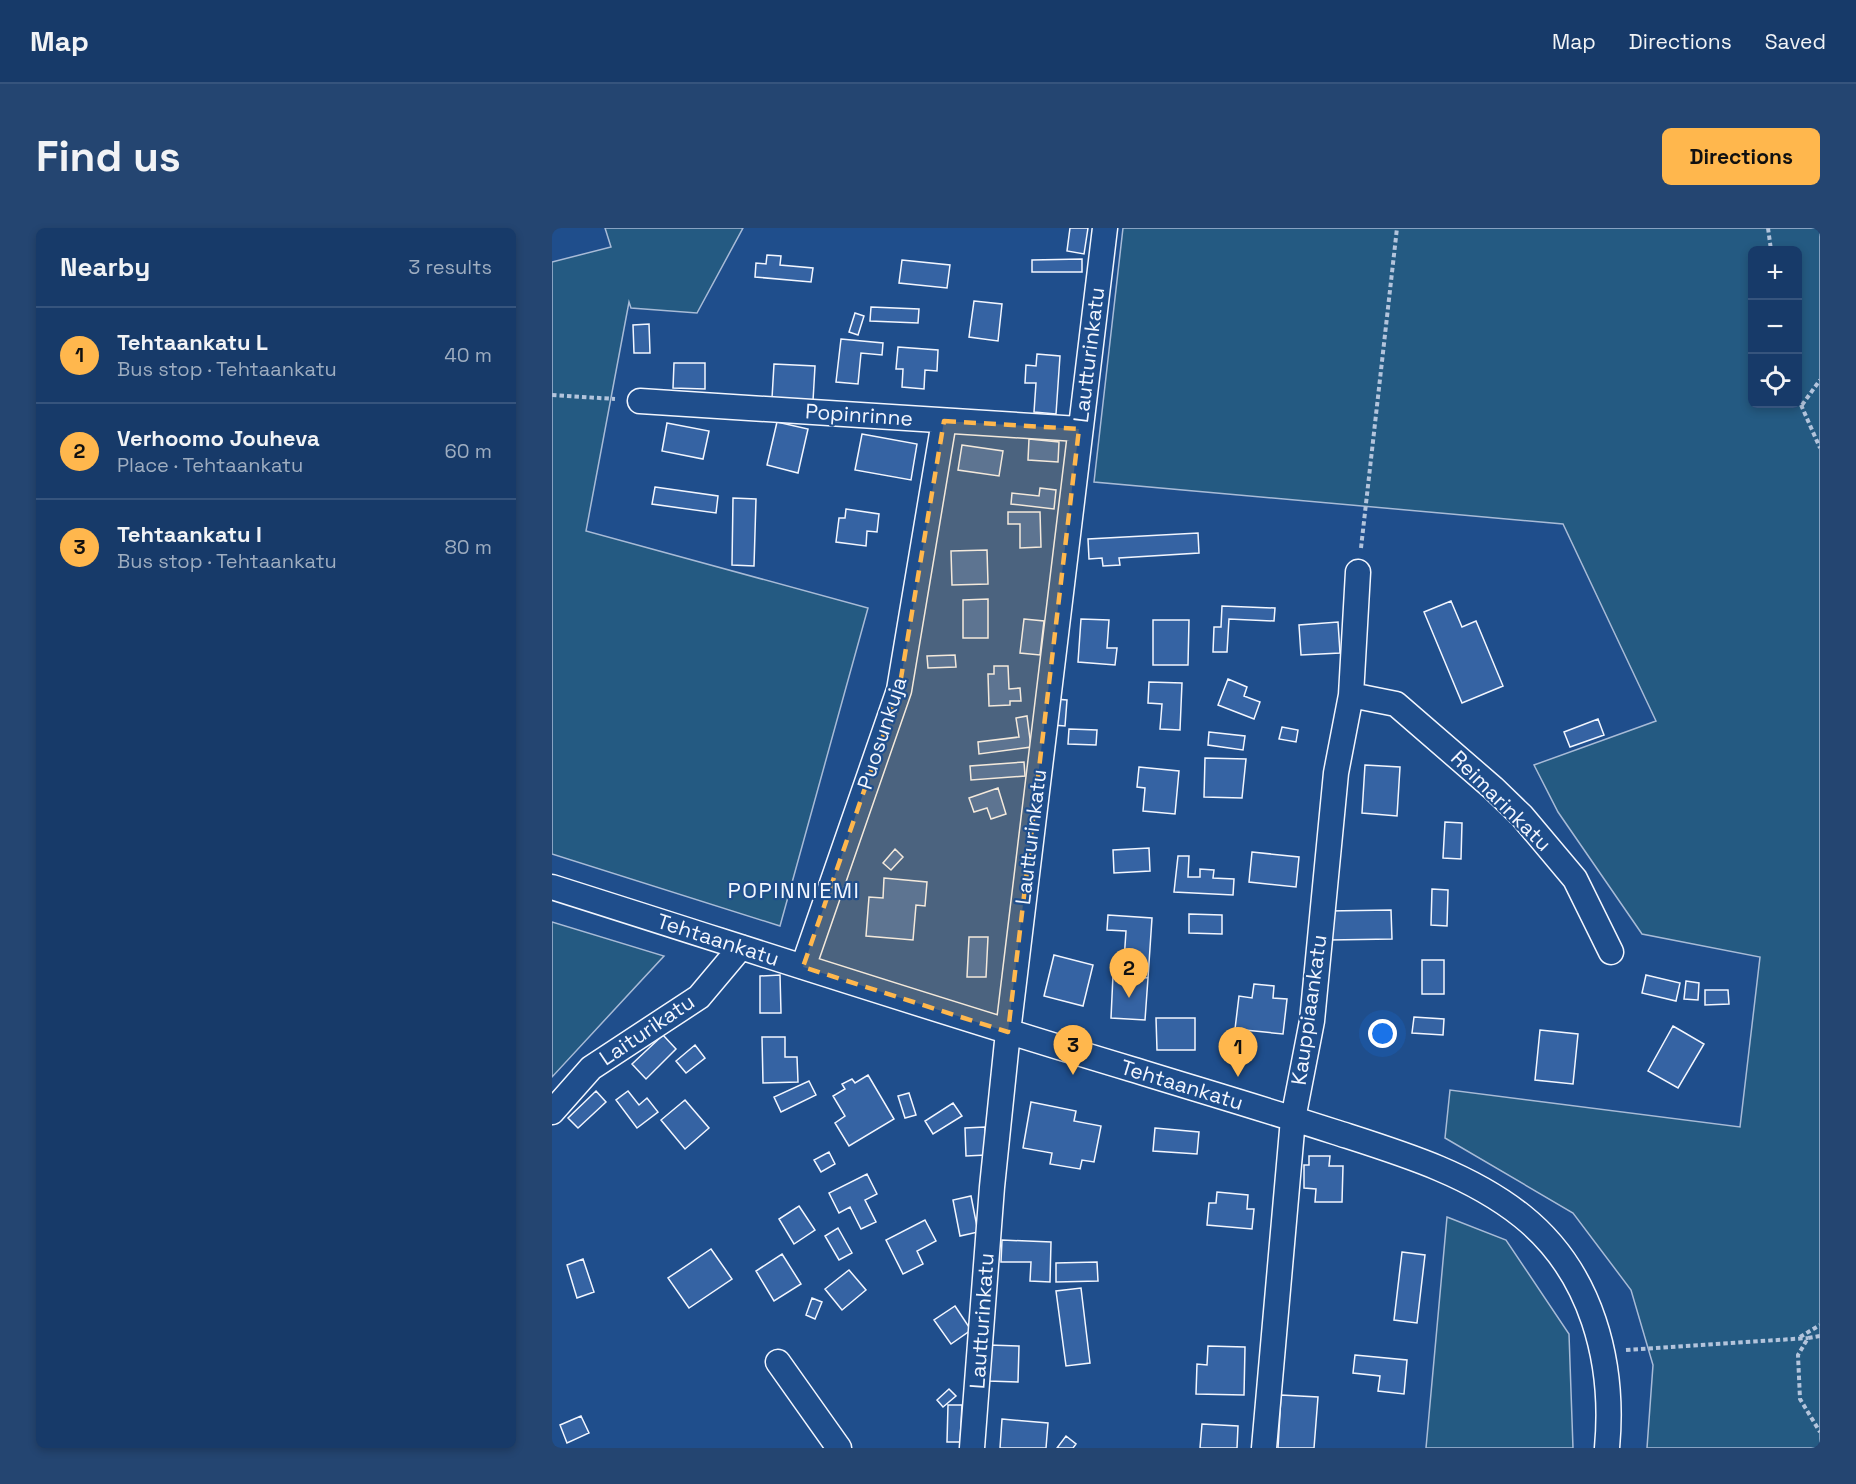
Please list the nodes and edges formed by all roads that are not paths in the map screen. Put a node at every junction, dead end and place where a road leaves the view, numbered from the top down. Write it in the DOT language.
graph roads {
  1 [pos="1105,228"];
  2 [pos="640,401"];
  3 [pos="944,421"];
  4 [pos="1079,429"];
  5 [pos="1358,572"];
  6 [pos="1351,695"];
  7 [pos="552,887"];
  8 [pos="741,947"];
  9 [pos="1611,952"];
  10 [pos="803,967"];
  11 [pos="1008,1032"];
  12 [pos="552,1112"];
  13 [pos="1293,1119"];
  14 [pos="778,1362"];
  15 [pos="839,1448"];
  16 [pos="972,1448"];
  17 [pos="1264,1448"];
  18 [pos="1607,1448"];
  1 -- 4 [label="street, Lautturinkatu"];
  2 -- 3 [label="street, Popinrinne"];
  3 -- 4 [label="street, Popinrinne"];
  3 -- 10 [label="street, Puosunkuja"];
  4 -- 11 [label="street, Lautturinkatu"];
  5 -- 6 [label="street, Kauppiaankatu"];
  6 -- 9 [label="street, Reimarinkatu"];
  6 -- 13 [label="street, Kauppiaankatu"];
  7 -- 8 [label="street, Tehtaankatu"];
  8 -- 10 [label="street, Tehtaankatu"];
  8 -- 12 [label="street, Laiturikatu"];
  10 -- 11 [label="street, Tehtaankatu"];
  11 -- 13 [label="street, Tehtaankatu"];
  11 -- 16 [label="street, Lautturinkatu"];
  13 -- 17 [label="street, Kauppiaankatu"];
  13 -- 18 [label="street, Tehtaankatu"];
  14 -- 15 [label="street"];
}
